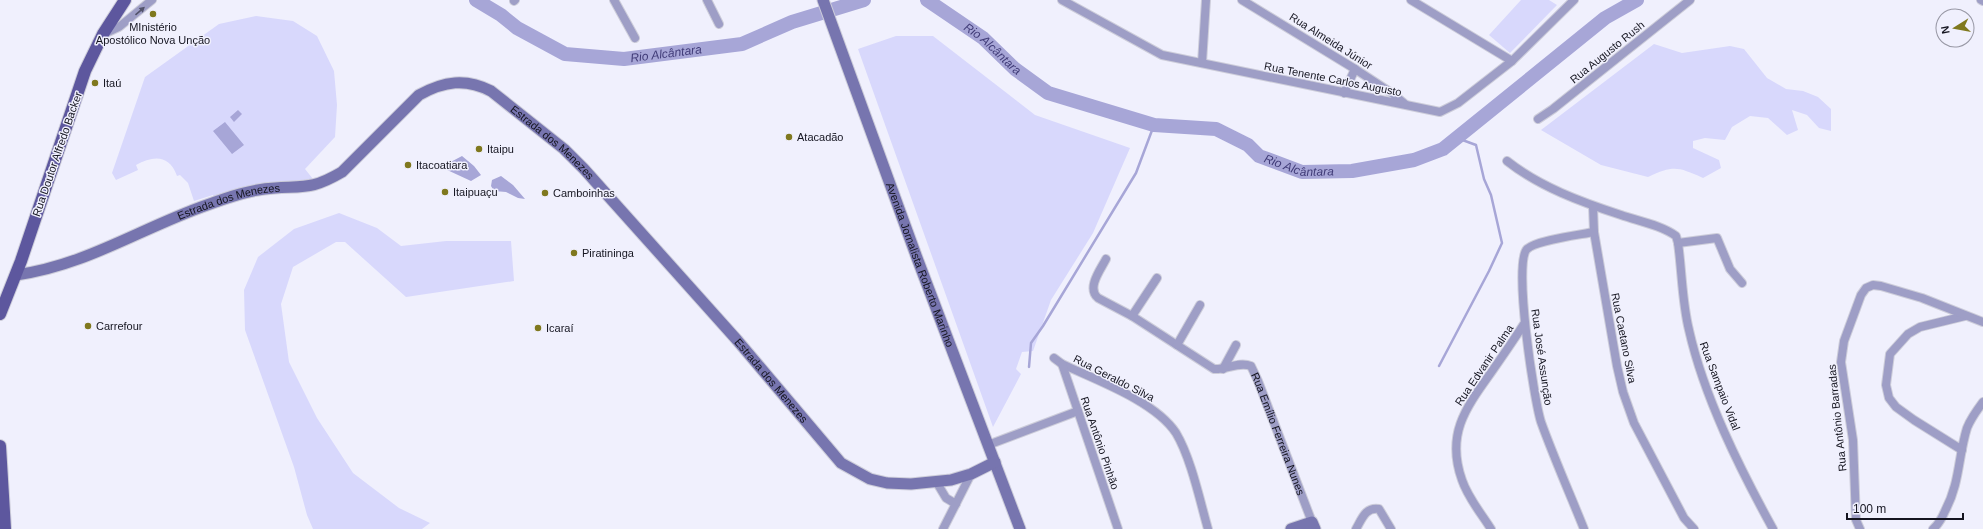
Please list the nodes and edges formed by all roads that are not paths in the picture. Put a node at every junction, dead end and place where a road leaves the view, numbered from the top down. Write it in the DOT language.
graph roads {
  1 [pos="126,0"];
  2 [pos="152,0"];
  3 [pos="614,0"];
  4 [pos="707,0"];
  5 [pos="823,0"];
  6 [pos="1062,0"];
  7 [pos="1206,0"];
  8 [pos="1242,0"];
  9 [pos="1410,0"];
  10 [pos="1690,0"];
  11 [pos="1572,1"];
  12 [pos="719,24"];
  13 [pos="103,34"];
  14 [pos="636,38"];
  15 [pos="1512,61"];
  16 [pos="1202,63"];
  17 [pos="1355,69"];
  18 [pos="1344,93"];
  19 [pos="1406,105"];
  20 [pos="1538,119"];
  21 [pos="1507,161"];
  22 [pos="1594,206"];
  23 [pos="1594,232"];
  24 [pos="1678,243"];
  25 [pos="1106,259"];
  26 [pos="18,270"];
  27 [pos="1156,278"];
  28 [pos="1742,283"];
  29 [pos="1200,305"];
  30 [pos="0,314"];
  31 [pos="1132,316"];
  32 [pos="1965,316"];
  33 [pos="1983,322"];
  34 [pos="1524,324"];
  35 [pos="1177,345"];
  36 [pos="1236,345"];
  37 [pos="1054,358"];
  38 [pos="1062,364"];
  39 [pos="1223,369"];
  40 [pos="1983,402"];
  41 [pos="1078,411"];
  42 [pos="988,445"];
  43 [pos="0,446"];
  44 [pos="1962,450"];
  45 [pos="995,462"];
  46 [pos="971,474"];
  47 [pos="937,482"];
  48 [pos="956,504"];
  49 [pos="1313,525"];
  50 [pos="5,529"];
  51 [pos="943,529"];
  52 [pos="1020,529"];
  53 [pos="1118,529"];
  54 [pos="1208,529"];
  55 [pos="1291,529"];
  56 [pos="1356,529"];
  57 [pos="1391,529"];
  58 [pos="1491,529"];
  59 [pos="1584,529"];
  60 [pos="1694,529"];
  61 [pos="1774,529"];
  62 [pos="1860,529"];
  63 [pos="1933,529"];
  1 -- 13 [label="main road, Rua Doutor Alfredo Backer"];
  13 -- 2 [label="street, one-way"];
  3 -- 14 [label="street"];
  4 -- 12 [label="street"];
  5 -- 42 [label="main road, Avenida Jornalista Roberto Marinho"];
  6 -- 16 [label="street, Rua Tenente Carlos Augusto"];
  7 -- 16 [label="street"];
  8 -- 17 [label="street, Rua Almeida Júnior"];
  9 -- 15 [label="street"];
  10 -- 20 [label="street, Rua Augusto Rush"];
  11 -- 15 [label="street, Rua Tenente Carlos Augusto"];
  13 -- 26 [label="main road, Rua Doutor Alfredo Backer"];
  15 -- 19 [label="street, Rua Tenente Carlos Augusto"];
  16 -- 18 [label="street, Rua Tenente Carlos Augusto"];
  17 -- 18 [label="street"];
  17 -- 19 [label="street, Rua Almeida Júnior"];
  18 -- 19 [label="street, Rua Tenente Carlos Augusto"];
  21 -- 22 [label="street"];
  22 -- 23 [label="street, Rua Caetano Silva"];
  22 -- 24 [label="street"];
  23 -- 34 [label="street, Rua José Assunção"];
  23 -- 60 [label="street, Rua Caetano Silva"];
  24 -- 28 [label="street"];
  24 -- 61 [label="street, Rua Sampaio Vidal"];
  25 -- 31 [label="street, Rua Emílio Ferreira Nunes"];
  26 -- 30 [label="main road, Rua Doutor Alfredo Backer"];
  26 -- 47 [label="main road, Estrada dos Menezes"];
  27 -- 31 [label="street"];
  29 -- 35 [label="street"];
  31 -- 35 [label="street, Rua Emílio Ferreira Nunes"];
  32 -- 33 [label="street, Rua Antônio Barradas"];
  32 -- 44 [label="street"];
  32 -- 62 [label="street, Rua Antônio Barradas"];
  34 -- 58 [label="street, Rua Edvanir Palma"];
  34 -- 59 [label="street, Rua José Assunção"];
  35 -- 39 [label="street, Rua Emílio Ferreira Nunes"];
  36 -- 39 [label="street"];
  37 -- 38 [label="street, Rua Geraldo Silva"];
  38 -- 41 [label="street, Rua Antônio Pinhão"];
  38 -- 54 [label="street, Rua Geraldo Silva"];
  39 -- 49 [label="street, Rua Emílio Ferreira Nunes"];
  40 -- 44 [label="street"];
  41 -- 42 [label="street"];
  41 -- 53 [label="street, Rua Antônio Pinhão"];
  42 -- 45 [label="main road, Avenida Jornalista Roberto Marinho"];
  43 -- 50 [label="main road"];
  44 -- 63 [label="street"];
  45 -- 46 [label="main road, Estrada dos Menezes"];
  45 -- 52 [label="main road, Avenida Jornalista Roberto Marinho"];
  46 -- 47 [label="main road, Estrada dos Menezes"];
  46 -- 48 [label="street"];
  47 -- 48 [label="street"];
  48 -- 51 [label="street"];
  49 -- 55 [label="main road"];
  56 -- 57 [label="street"];
}
